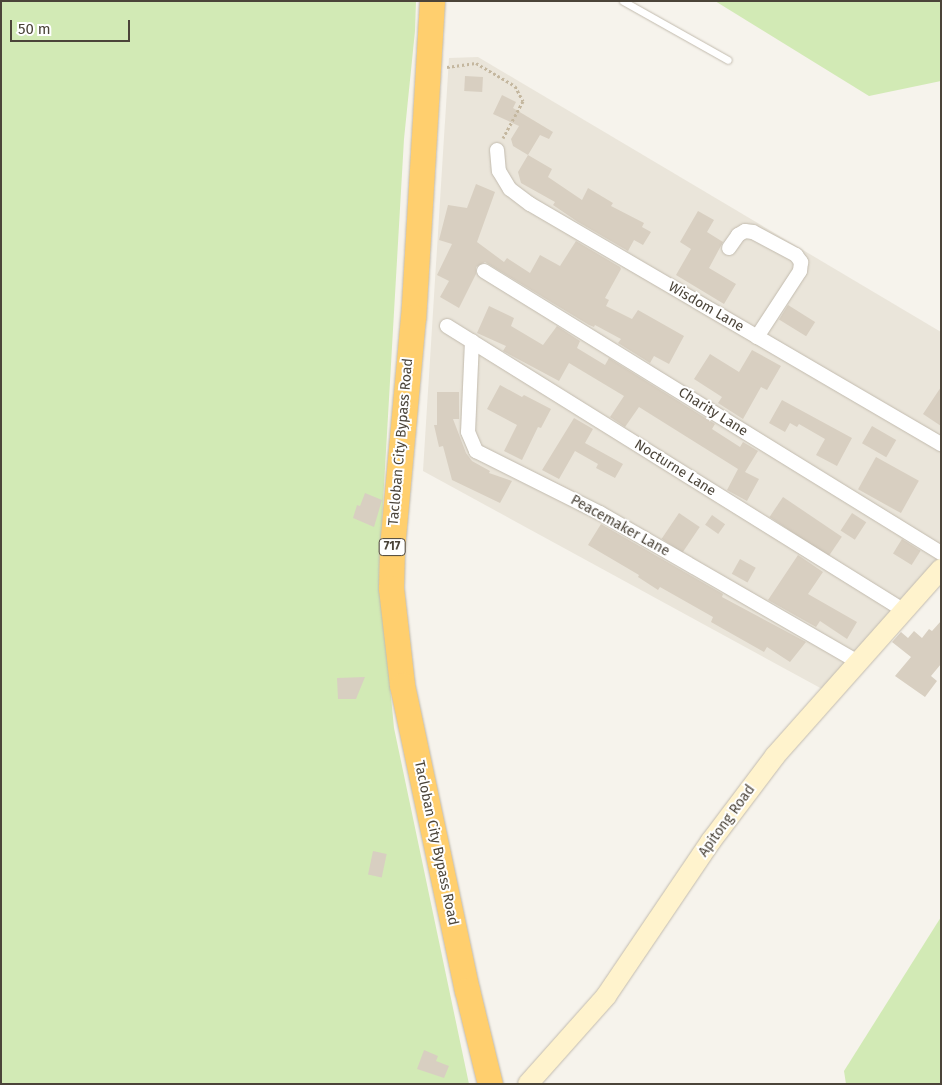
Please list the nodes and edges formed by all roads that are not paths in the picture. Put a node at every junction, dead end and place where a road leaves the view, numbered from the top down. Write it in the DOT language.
graph roads {
  1 [pos="432,1"];
  2 [pos="623,1"];
  3 [pos="728,60"];
  4 [pos="497,150"];
  5 [pos="729,248"];
  6 [pos="484,272"];
  7 [pos="447,326"];
  8 [pos="757,336"];
  9 [pos="472,341"];
  10 [pos="941,444"];
  11 [pos="941,553"];
  12 [pos="941,569"];
  13 [pos="903,610"];
  14 [pos="858,662"];
  15 [pos="490,1084"];
  16 [pos="528,1084"];
  1 -- 15 [label="highway, Tacloban City Bypass Road / 717"];
  2 -- 3 [label="lane"];
  4 -- 8 [label="street, Wisdom Lane"];
  5 -- 8 [label="street"];
  6 -- 11 [label="street, Charity Lane"];
  7 -- 9 [label="street, Nocturne Lane"];
  8 -- 10 [label="street, Wisdom Lane"];
  9 -- 13 [label="street, Nocturne Lane"];
  9 -- 14 [label="street, Peacemaker Lane"];
  12 -- 13 [label="street, Apitong Road"];
  13 -- 14 [label="street, Apitong Road"];
  14 -- 16 [label="street, Apitong Road"];
}
